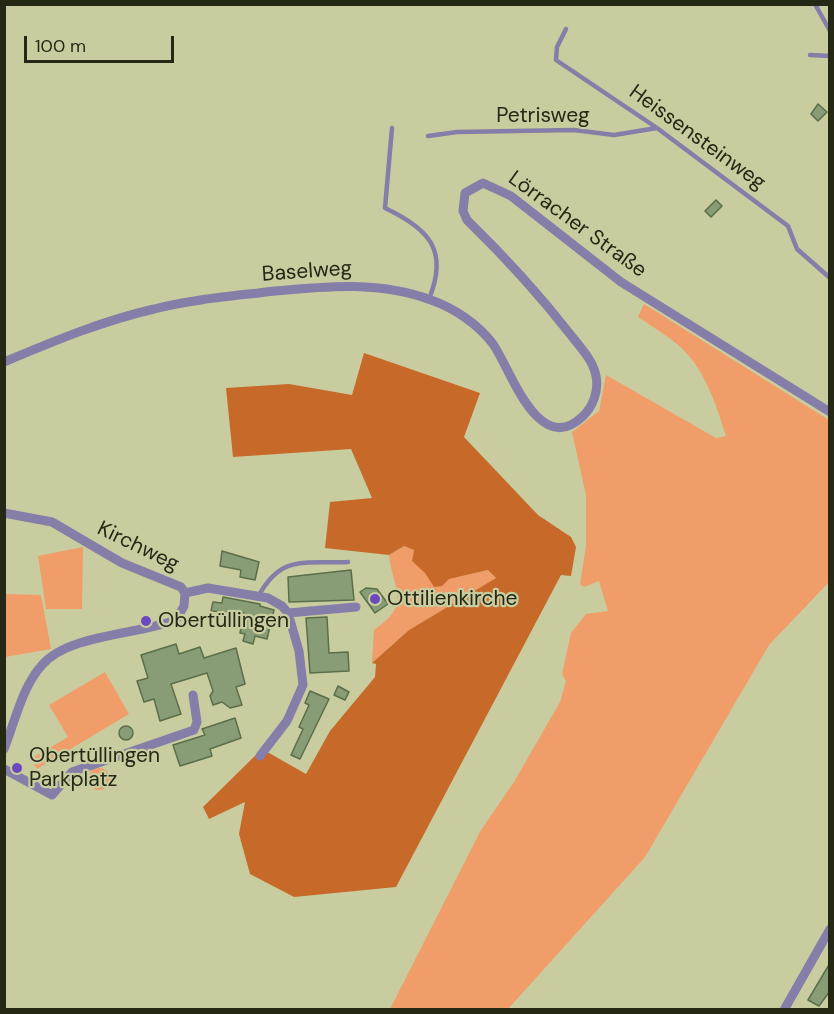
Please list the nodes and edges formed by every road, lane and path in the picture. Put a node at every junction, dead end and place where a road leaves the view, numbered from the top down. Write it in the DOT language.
graph roads {
  1 [pos="815,4"];
  2 [pos="566,29"];
  3 [pos="830,31"];
  4 [pos="810,55"];
  5 [pos="830,56"];
  6 [pos="392,128"];
  7 [pos="657,128"];
  8 [pos="428,136"];
  9 [pos="830,278"];
  10 [pos="429,299"];
  11 [pos="4,362"];
  12 [pos="830,412"];
  13 [pos="561,426"];
  14 [pos="4,513"];
  15 [pos="348,562"];
  16 [pos="185,593"];
  17 [pos="258,597"];
  18 [pos="356,607"];
  19 [pos="288,613"];
  20 [pos="193,695"];
  21 [pos="4,749"];
  22 [pos="260,756"];
  23 [pos="4,769"];
  24 [pos="830,929"];
  25 [pos="784,1010"];
  1 -- 3 [label="lane"];
  2 -- 7 [label="lane, Heissensteinweg"];
  4 -- 5 [label="lane"];
  6 -- 10 [label="lane"];
  7 -- 8 [label="lane, Petrisweg"];
  7 -- 9 [label="lane, Heissensteinweg"];
  10 -- 11 [label="street, Baselweg"];
  10 -- 13 [label="street, Baselweg"];
  12 -- 13 [label="street, Lörracher Straße"];
  14 -- 16 [label="street, Kirchweg"];
  15 -- 17 [label="lane"];
  16 -- 17 [label="street, Kirchweg"];
  16 -- 21 [label="street"];
  17 -- 19 [label="street, Kirchweg"];
  18 -- 19 [label="street"];
  19 -- 22 [label="street"];
  20 -- 23 [label="street"];
  24 -- 25 [label="street"];
}
